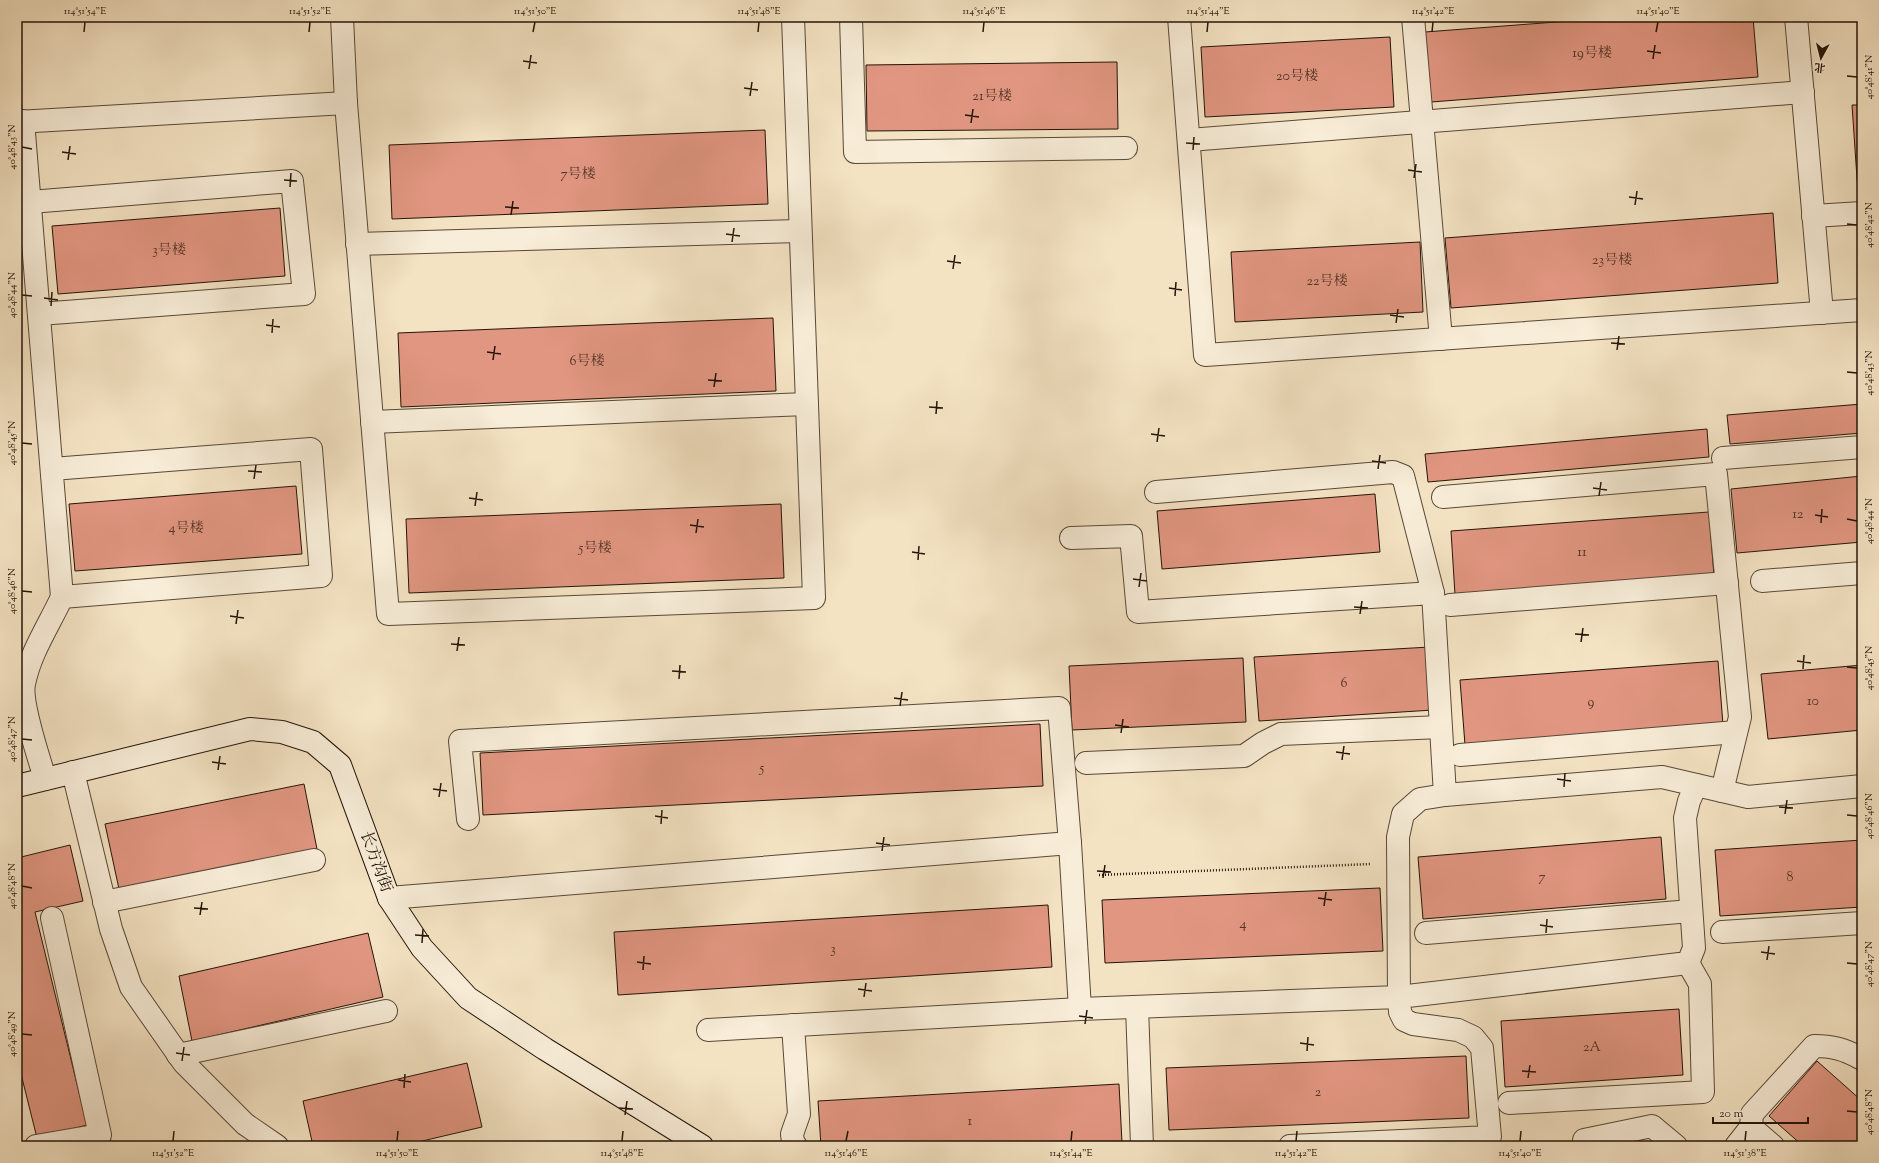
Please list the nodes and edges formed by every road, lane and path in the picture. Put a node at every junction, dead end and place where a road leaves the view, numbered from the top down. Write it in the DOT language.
graph roads {
  1 [pos="342,17"];
  2 [pos="793,17"];
  3 [pos="851,17"];
  4 [pos="1179,17"];
  5 [pos="1413,17"];
  6 [pos="1796,17"];
  7 [pos="1803,92"];
  8 [pos="346,103"];
  9 [pos="20,121"];
  10 [pos="1422,123"];
  11 [pos="1189,140"];
  12 [pos="1126,148"];
  13 [pos="30,202"];
  14 [pos="1862,213"];
  15 [pos="1813,216"];
  16 [pos="800,231"];
  17 [pos="357,244"];
  18 [pos="1862,310"];
  19 [pos="1822,313"];
  20 [pos="39,314"];
  21 [pos="1441,339"];
  22 [pos="807,404"];
  23 [pos="372,422"];
  24 [pos="1862,447"];
  25 [pos="1722,458"];
  26 [pos="52,469"];
  27 [pos="1156,492"];
  28 [pos="1443,497"];
  29 [pos="1071,538"];
  30 [pos="1862,573"];
  31 [pos="1762,581"];
  32 [pos="1727,583"];
  33 [pos="62,597"];
  34 [pos="1441,599"];
  35 [pos="1440,727"];
  36 [pos="1736,732"];
  37 [pos="1460,755"];
  38 [pos="1086,763"];
  39 [pos="73,772"];
  40 [pos="45,779"];
  41 [pos="1696,785"];
  42 [pos="17,786"];
  43 [pos="1862,786"];
  44 [pos="1722,791"];
  45 [pos="1445,795"];
  46 [pos="468,819"];
  47 [pos="1070,843"];
  48 [pos="314,860"];
  49 [pos="1398,863"];
  50 [pos="1098,875"];
  51 [pos="388,898"];
  52 [pos="104,902"];
  53 [pos="1691,911"];
  54 [pos="52,918"];
  55 [pos="1862,923"];
  56 [pos="1426,932"];
  57 [pos="1722,932"];
  58 [pos="1688,963"];
  59 [pos="1399,997"];
  60 [pos="1137,1007"];
  61 [pos="1080,1009"];
  62 [pos="386,1011"];
  63 [pos="793,1025"];
  64 [pos="708,1030"];
  65 [pos="178,1055"];
  66 [pos="1861,1058"];
  67 [pos="1509,1103"];
  68 [pos="1751,1127"];
  69 [pos="36,1146"];
  70 [pos="277,1146"];
  71 [pos="702,1146"];
  72 [pos="796,1146"];
  73 [pos="1142,1146"];
  74 [pos="1290,1146"];
  75 [pos="1584,1146"];
  76 [pos="1676,1146"];
  77 [pos="1736,1146"];
  78 [pos="1773,1146"];
  1 -- 8 [label="street"];
  2 -- 16 [label="street"];
  3 -- 12 [label="street"];
  4 -- 11 [label="street"];
  5 -- 10 [label="street"];
  6 -- 7 [label="street"];
  7 -- 10 [label="street"];
  7 -- 15 [label="street"];
  8 -- 9 [label="street"];
  8 -- 17 [label="street"];
  9 -- 13 [label="street"];
  10 -- 11 [label="street"];
  10 -- 21 [label="street"];
  11 -- 21 [label="street"];
  13 -- 20 [label="street"];
  13 -- 20 [label="street"];
  14 -- 15 [label="street"];
  15 -- 19 [label="street"];
  16 -- 17 [label="street"];
  16 -- 22 [label="street"];
  17 -- 23 [label="street"];
  18 -- 19 [label="street"];
  19 -- 21 [label="street"];
  20 -- 26 [label="street"];
  22 -- 23 [label="street"];
  22 -- 23 [label="street"];
  24 -- 25 [label="street"];
  26 -- 33 [label="street"];
  26 -- 33 [label="street"];
  27 -- 34 [label="street"];
  28 -- 32 [label="street"];
  29 -- 34 [label="street"];
  30 -- 31 [label="street"];
  32 -- 34 [label="street"];
  32 -- 36 [label="street"];
  33 -- 40 [label="street"];
  34 -- 35 [label="street"];
  35 -- 38 [label="street"];
  35 -- 45 [label="street"];
  36 -- 37 [label="street"];
  36 -- 44 [label="street"];
  39 -- 40 [label="street, 长方沟街"];
  39 -- 51 [label="street, 长方沟街"];
  39 -- 52 [label="street"];
  40 -- 42 [label="street, 长方沟街"];
  41 -- 44 [label="street"];
  41 -- 45 [label="street"];
  41 -- 53 [label="street"];
  43 -- 44 [label="street"];
  45 -- 49 [label="street"];
  46 -- 47 [label="street"];
  47 -- 51 [label="street"];
  47 -- 61 [label="street"];
  48 -- 52 [label="street"];
  49 -- 50 [label="path"];
  49 -- 59 [label="street"];
  51 -- 71 [label="street, 长方沟街"];
  52 -- 65 [label="street"];
  53 -- 56 [label="street"];
  53 -- 58 [label="street"];
  54 -- 69 [label="street"];
  55 -- 57 [label="street"];
  58 -- 59 [label="street"];
  58 -- 67 [label="street"];
  59 -- 60 [label="street"];
  59 -- 74 [label="street"];
  60 -- 61 [label="street"];
  60 -- 73 [label="street"];
  61 -- 63 [label="street"];
  62 -- 65 [label="street"];
  63 -- 64 [label="street"];
  63 -- 72 [label="street"];
  65 -- 70 [label="street"];
  66 -- 68 [label="street"];
  68 -- 77 [label="street"];
  68 -- 78 [label="street"];
  75 -- 76 [label="street"];
}
